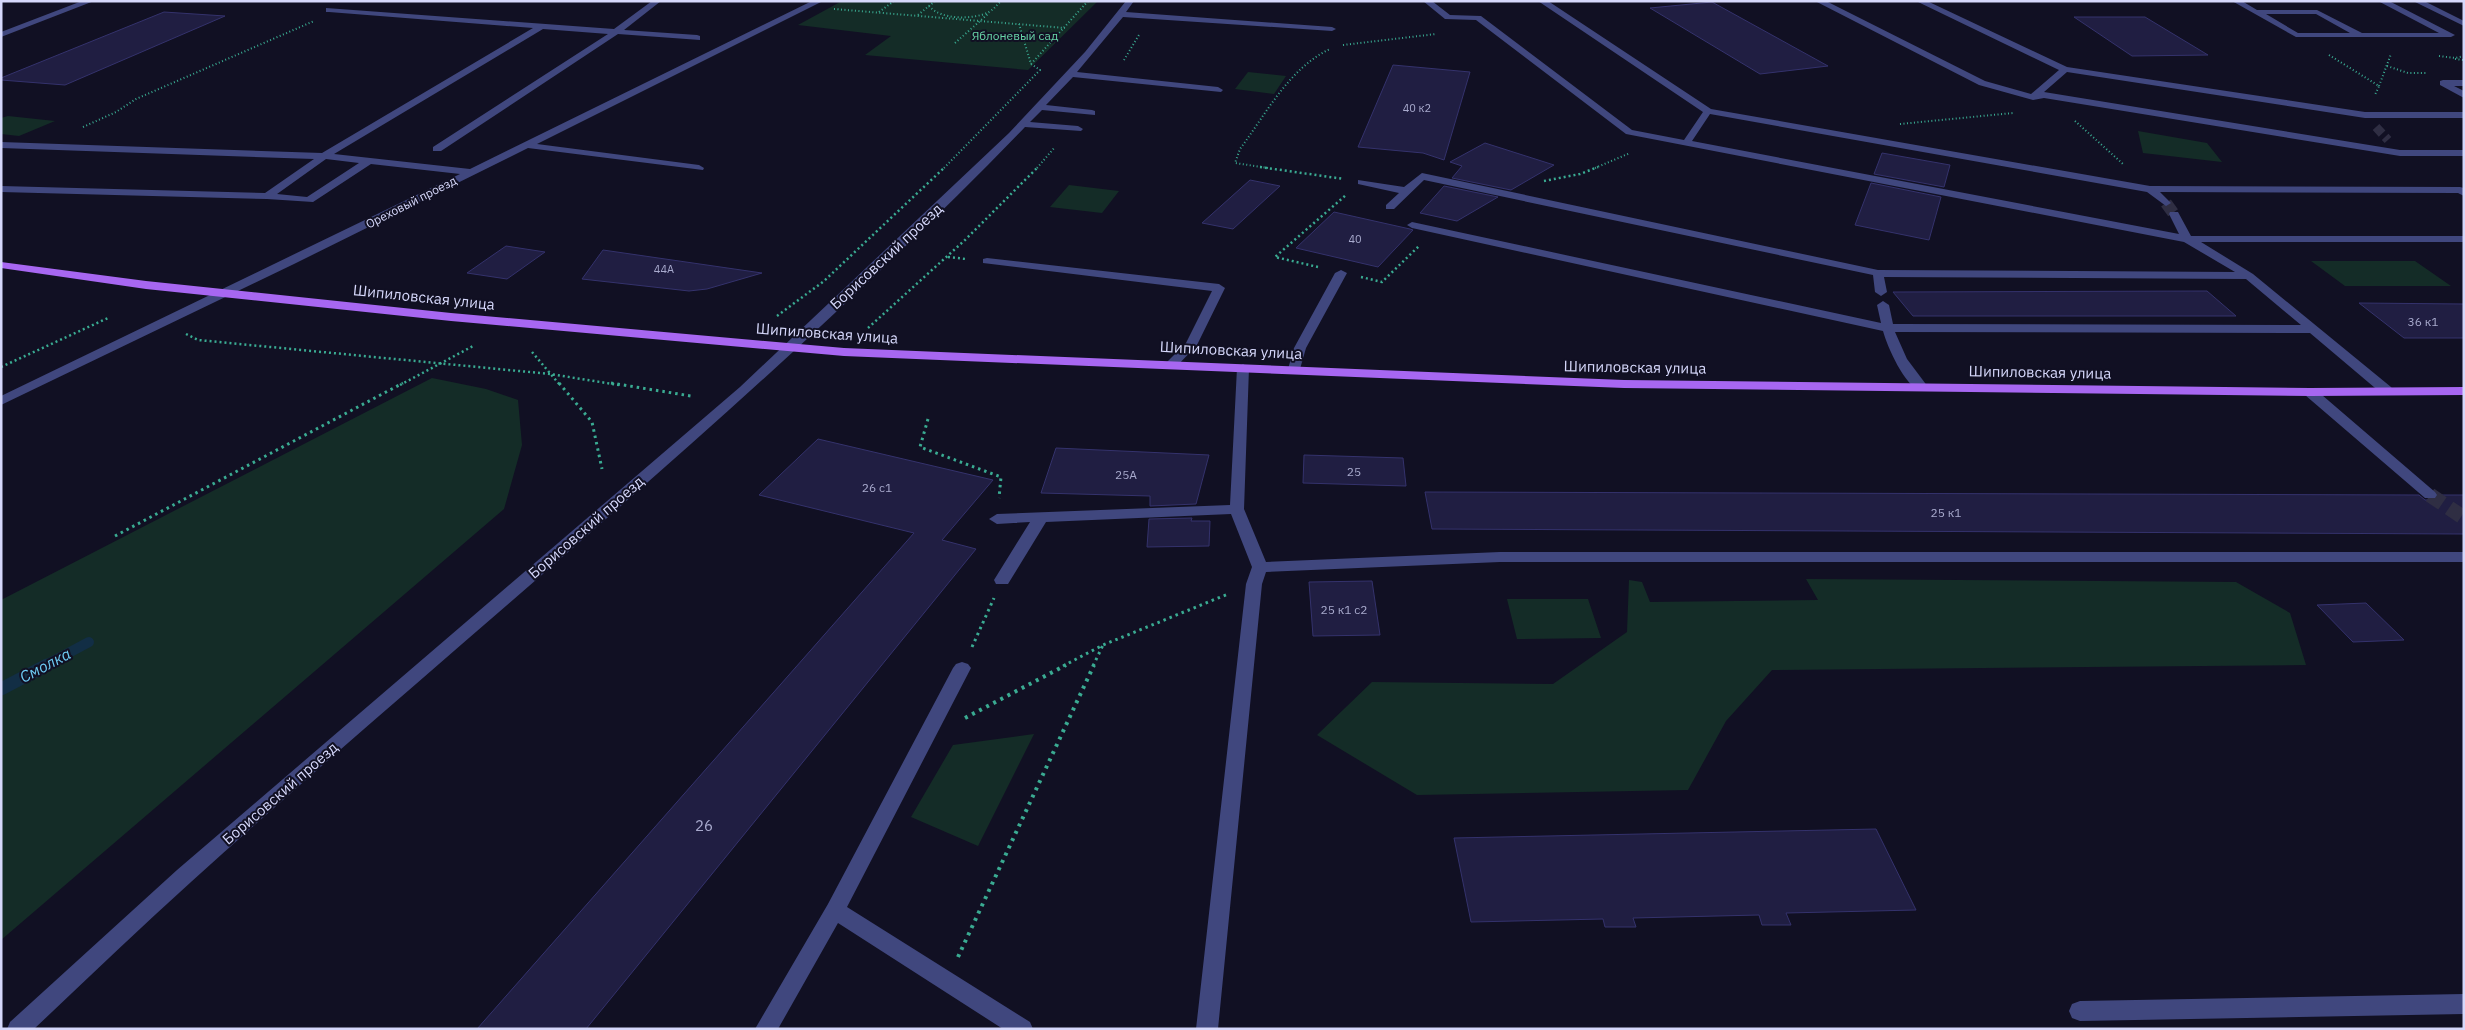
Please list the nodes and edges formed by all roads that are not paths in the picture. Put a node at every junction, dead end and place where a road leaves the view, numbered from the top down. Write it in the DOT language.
graph roads {
  1 [pos="90,1"];
  2 [pos="657,1"];
  3 [pos="819,1"];
  4 [pos="1130,1"];
  5 [pos="1427,1"];
  6 [pos="1542,1"];
  7 [pos="1819,1"];
  8 [pos="1920,1"];
  9 [pos="2236,1"];
  10 [pos="2382,1"];
  11 [pos="2417,1"];
  12 [pos="332,10"];
  13 [pos="2256,12"];
  14 [pos="1121,14"];
  15 [pos="2464,24"];
  16 [pos="542,26"];
  17 [pos="1332,29"];
  18 [pos="616,32"];
  19 [pos="1,35"];
  20 [pos="2360,35"];
  21 [pos="697,38"];
  22 [pos="2065,69"];
  23 [pos="1070,74"];
  24 [pos="2464,83"];
  25 [pos="1218,90"];
  26 [pos="2464,95"];
  27 [pos="2033,97"];
  28 [pos="1040,106"];
  29 [pos="1708,111"];
  30 [pos="1092,113"];
  31 [pos="2365,115"];
  32 [pos="2464,115"];
  33 [pos="1024,124"];
  34 [pos="2376,126"];
  35 [pos="1075,128"];
  36 [pos="2388,140"];
  37 [pos="1686,143"];
  38 [pos="1,145"];
  39 [pos="525,145"];
  40 [pos="437,149"];
  41 [pos="2400,153"];
  42 [pos="2464,153"];
  43 [pos="324,156"];
  44 [pos="370,160"];
  45 [pos="699,168"];
  46 [pos="470,172"];
  47 [pos="1362,182"];
  48 [pos="1,189"];
  49 [pos="2150,189"];
  50 [pos="1406,191"];
  51 [pos="2464,193"];
  52 [pos="267,196"];
  53 [pos="2166,203"];
  54 [pos="1390,206"];
  55 [pos="2174,214"];
  56 [pos="1412,225"];
  57 [pos="2187,239"];
  58 [pos="2446,239"];
  59 [pos="2464,239"];
  60 [pos="2464,250"];
  61 [pos="987,261"];
  62 [pos="1,265"];
  63 [pos="1341,273"];
  64 [pos="1878,273"];
  65 [pos="2249,276"];
  66 [pos="1881,292"];
  67 [pos="224,293"];
  68 [pos="1883,306"];
  69 [pos="1887,328"];
  70 [pos="2315,329"];
  71 [pos="788,348"];
  72 [pos="1171,364"];
  73 [pos="1243,368"];
  74 [pos="1294,370"];
  75 [pos="1921,388"];
  76 [pos="2386,390"];
  77 [pos="2464,391"];
  78 [pos="2310,392"];
  79 [pos="1,400"];
  80 [pos="2430,495"];
  81 [pos="1236,509"];
  82 [pos="1041,517"];
  83 [pos="997,519"];
  84 [pos="2464,557"];
  85 [pos="1257,576"];
  86 [pos="1002,580"];
  87 [pos="962,668"];
  88 [pos="835,910"];
  89 [pos="2464,1004"];
  90 [pos="2080,1011"];
  91 [pos="18,1029"];
  92 [pos="766,1029"];
  93 [pos="1022,1029"];
  94 [pos="1207,1029"];
  1 -- 19 [label="street"];
  2 -- 18 [label="street"];
  3 -- 39 [label="street, Ореховый проезд"];
  4 -- 14 [label="street, Борисовский проезд"];
  5 -- 37 [label="street"];
  6 -- 29 [label="street"];
  7 -- 27 [label="street"];
  8 -- 22 [label="street"];
  9 -- 13 [label="street"];
  10 -- 20 [label="street"];
  11 -- 15 [label="street"];
  12 -- 16 [label="street"];
  13 -- 20 [label="street"];
  13 -- 20 [label="street"];
  14 -- 17 [label="street"];
  14 -- 23 [label="street, Борисовский проезд"];
  16 -- 18 [label="street"];
  16 -- 43 [label="street"];
  18 -- 21 [label="street"];
  18 -- 40 [label="street"];
  22 -- 27 [label="street"];
  22 -- 31 [label="street"];
  23 -- 25 [label="street"];
  23 -- 28 [label="street, Борисовский проезд"];
  24 -- 26 [label="street"];
  27 -- 41 [label="street"];
  28 -- 30 [label="street"];
  28 -- 33 [label="street, Борисовский проезд"];
  29 -- 37 [label="street"];
  29 -- 49 [label="street"];
  31 -- 32 [label="street"];
  31 -- 34 [label="street"];
  33 -- 35 [label="street"];
  33 -- 71 [label="street, Борисовский проезд"];
  36 -- 41 [label="street"];
  37 -- 57 [label="street"];
  38 -- 43 [label="street"];
  39 -- 45 [label="street"];
  39 -- 46 [label="street, Ореховый проезд"];
  41 -- 42 [label="street"];
  43 -- 44 [label="street"];
  43 -- 52 [label="street"];
  44 -- 46 [label="street"];
  44 -- 52 [label="street"];
  46 -- 67 [label="street, Ореховый проезд"];
  47 -- 50 [label="street"];
  48 -- 52 [label="street"];
  49 -- 51 [label="street"];
  49 -- 53 [label="street"];
  50 -- 54 [label="street"];
  50 -- 64 [label="street"];
  55 -- 57 [label="street"];
  56 -- 69 [label="street"];
  57 -- 58 [label="street"];
  57 -- 65 [label="street"];
  58 -- 59 [label="street"];
  58 -- 60 [label="street"];
  61 -- 72 [label="street"];
  62 -- 67 [label="main road, Шипиловская улица"];
  63 -- 74 [label="street"];
  64 -- 65 [label="street"];
  64 -- 66 [label="street"];
  65 -- 70 [label="street"];
  67 -- 71 [label="main road, Шипиловская улица"];
  67 -- 79 [label="street, Ореховый проезд"];
  68 -- 69 [label="street"];
  69 -- 70 [label="street"];
  69 -- 75 [label="street"];
  70 -- 76 [label="street"];
  71 -- 72 [label="main road, Шипиловская улица"];
  71 -- 91 [label="street, Борисовский проезд"];
  72 -- 73 [label="main road, Шипиловская улица"];
  73 -- 74 [label="main road, Шипиловская улица"];
  73 -- 81 [label="street"];
  74 -- 75 [label="main road, Шипиловская улица"];
  75 -- 78 [label="main road, Шипиловская улица"];
  76 -- 77 [label="main road, Шипиловская улица"];
  76 -- 78 [label="main road, Шипиловская улица"];
  78 -- 80 [label="street"];
  81 -- 82 [label="street"];
  81 -- 85 [label="street"];
  82 -- 83 [label="street"];
  82 -- 86 [label="street"];
  84 -- 85 [label="street"];
  85 -- 94 [label="street"];
  87 -- 88 [label="street"];
  88 -- 92 [label="street"];
  88 -- 93 [label="street"];
  89 -- 90 [label="street"];
}
